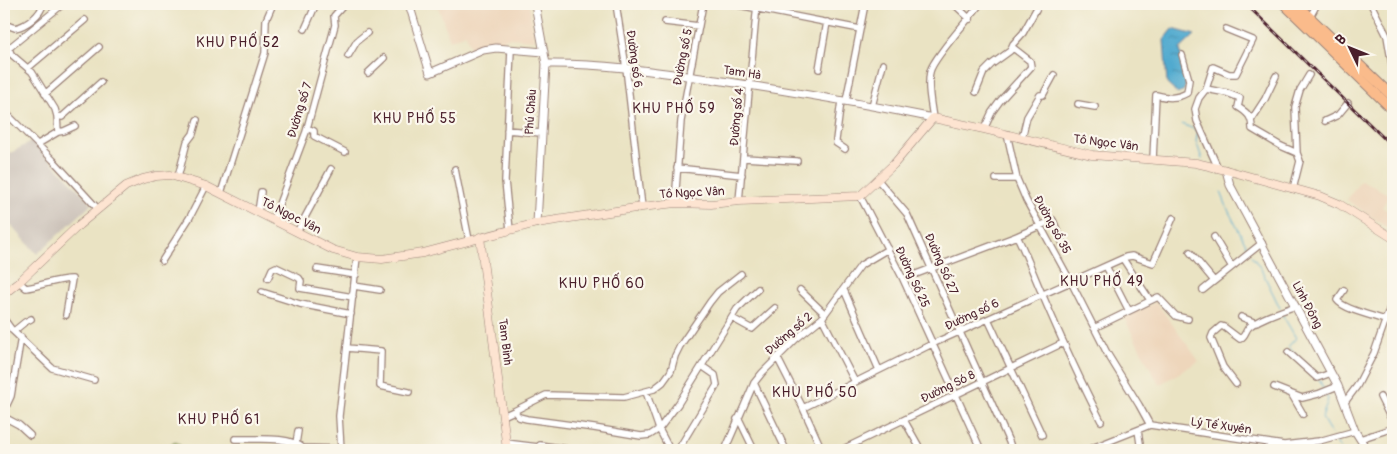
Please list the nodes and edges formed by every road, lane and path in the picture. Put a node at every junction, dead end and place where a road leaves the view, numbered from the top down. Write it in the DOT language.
graph roads {
  1 [pos="43,4"];
  2 [pos="63,4"];
  3 [pos="273,4"];
  4 [pos="316,4"];
  5 [pos="409,4"];
  6 [pos="536,4"];
  7 [pos="616,4"];
  8 [pos="702,4"];
  9 [pos="733,4"];
  10 [pos="865,4"];
  11 [pos="954,4"];
  12 [pos="980,4"];
  13 [pos="1039,4"];
  14 [pos="1284,4"];
  15 [pos="1296,4"];
  16 [pos="1317,4"];
  17 [pos="1371,4"];
  18 [pos="340,5"];
  19 [pos="757,6"];
  20 [pos="1310,17"];
  21 [pos="970,19"];
  22 [pos="85,20"];
  23 [pos="665,22"];
  24 [pos="827,22"];
  25 [pos="4,24"];
  26 [pos="699,26"];
  27 [pos="305,28"];
  28 [pos="860,29"];
  29 [pos="1226,29"];
  30 [pos="367,33"];
  31 [pos="1390,36"];
  32 [pos="99,47"];
  33 [pos="1012,47"];
  34 [pos="511,50"];
  35 [pos="544,52"];
  36 [pos="1182,55"];
  37 [pos="348,56"];
  38 [pos="384,58"];
  39 [pos="546,64"];
  40 [pos="884,64"];
  41 [pos="28,68"];
  42 [pos="626,68"];
  43 [pos="819,69"];
  44 [pos="1393,71"];
  45 [pos="368,73"];
  46 [pos="1054,75"];
  47 [pos="1309,75"];
  48 [pos="690,76"];
  49 [pos="1276,76"];
  50 [pos="100,82"];
  51 [pos="750,85"];
  52 [pos="1206,89"];
  53 [pos="976,92"];
  54 [pos="45,94"];
  55 [pos="1393,97"];
  56 [pos="844,101"];
  57 [pos="1348,102"];
  58 [pos="1078,104"];
  59 [pos="872,106"];
  60 [pos="1095,107"];
  61 [pos="1393,110"];
  62 [pos="4,111"];
  63 [pos="58,116"];
  64 [pos="933,118"];
  65 [pos="1252,119"];
  66 [pos="197,120"];
  67 [pos="1325,121"];
  68 [pos="74,126"];
  69 [pos="307,128"];
  70 [pos="984,129"];
  71 [pos="508,130"];
  72 [pos="58,132"];
  73 [pos="541,133"];
  74 [pos="1007,134"];
  75 [pos="1022,138"];
  76 [pos="38,144"];
  77 [pos="845,149"];
  78 [pos="345,152"];
  79 [pos="1297,153"];
  80 [pos="744,158"];
  81 [pos="1153,159"];
  82 [pos="797,161"];
  83 [pos="677,168"];
  84 [pos="330,169"];
  85 [pos="456,169"];
  86 [pos="1222,169"];
  87 [pos="742,175"];
  88 [pos="178,177"];
  89 [pos="996,179"];
  90 [pos="1017,179"];
  91 [pos="878,180"];
  92 [pos="206,186"];
  93 [pos="1293,189"];
  94 [pos="221,192"];
  95 [pos="261,192"];
  96 [pos="860,196"];
  97 [pos="739,201"];
  98 [pos="675,203"];
  99 [pos="642,207"];
  100 [pos="98,209"];
  101 [pos="258,212"];
  102 [pos="1173,218"];
  103 [pos="273,220"];
  104 [pos="537,223"];
  105 [pos="1040,225"];
  106 [pos="510,230"];
  107 [pos="297,232"];
  108 [pos="1017,236"];
  109 [pos="480,237"];
  110 [pos="1214,237"];
  111 [pos="1393,238"];
  112 [pos="469,240"];
  113 [pos="1262,243"];
  114 [pos="1063,244"];
  115 [pos="888,249"];
  116 [pos="1190,252"];
  117 [pos="358,257"];
  118 [pos="1122,259"];
  119 [pos="162,261"];
  120 [pos="1106,266"];
  121 [pos="1232,267"];
  122 [pos="931,268"];
  123 [pos="317,269"];
  124 [pos="741,274"];
  125 [pos="356,275"];
  126 [pos="268,278"];
  127 [pos="903,279"];
  128 [pos="1214,281"];
  129 [pos="19,282"];
  130 [pos="1071,282"];
  131 [pos="354,286"];
  132 [pos="758,289"];
  133 [pos="380,290"];
  134 [pos="800,290"];
  135 [pos="844,290"];
  136 [pos="1203,290"];
  137 [pos="1344,290"];
  138 [pos="262,292"];
  139 [pos="4,294"];
  140 [pos="1042,294"];
  141 [pos="353,297"];
  142 [pos="1393,299"];
  143 [pos="1150,300"];
  144 [pos="1296,306"];
  145 [pos="775,308"];
  146 [pos="1129,311"];
  147 [pos="351,314"];
  148 [pos="66,315"];
  149 [pos="824,316"];
  150 [pos="1241,317"];
  151 [pos="732,318"];
  152 [pos="1188,318"];
  153 [pos="4,319"];
  154 [pos="988,319"];
  155 [pos="31,320"];
  156 [pos="1385,320"];
  157 [pos="1256,323"];
  158 [pos="1094,328"];
  159 [pos="14,331"];
  160 [pos="960,331"];
  161 [pos="21,337"];
  162 [pos="1063,343"];
  163 [pos="932,344"];
  164 [pos="347,348"];
  165 [pos="1288,352"];
  166 [pos="777,357"];
  167 [pos="702,366"];
  168 [pos="1010,368"];
  169 [pos="879,370"];
  170 [pos="1331,373"];
  171 [pos="94,380"];
  172 [pos="983,381"];
  173 [pos="856,382"];
  174 [pos="754,383"];
  175 [pos="1236,384"];
  176 [pos="1338,386"];
  177 [pos="1274,387"];
  178 [pos="409,392"];
  179 [pos="646,392"];
  180 [pos="956,395"];
  181 [pos="1292,395"];
  182 [pos="1380,397"];
  183 [pos="1345,402"];
  184 [pos="803,408"];
  185 [pos="4,411"];
  186 [pos="514,412"];
  187 [pos="1303,414"];
  188 [pos="502,416"];
  189 [pos="4,418"];
  190 [pos="737,420"];
  191 [pos="904,420"];
  192 [pos="1101,421"];
  193 [pos="1393,423"];
  194 [pos="1150,426"];
  195 [pos="1393,428"];
  196 [pos="659,429"];
  197 [pos="1138,430"];
  198 [pos="298,431"];
  199 [pos="1355,431"];
  200 [pos="30,435"];
  201 [pos="1042,435"];
  202 [pos="1360,438"];
  203 [pos="235,439"];
  204 [pos="1310,442"];
  205 [pos="297,443"];
  206 [pos="1010,444"];
  207 [pos="1275,444"];
  208 [pos="506,446"];
  209 [pos="295,450"];
  210 [pos="340,450"];
  211 [pos="574,450"];
  212 [pos="670,450"];
  213 [pos="678,450"];
  214 [pos="724,450"];
  215 [pos="754,450"];
  216 [pos="786,450"];
  217 [pos="822,450"];
  218 [pos="841,450"];
  219 [pos="921,450"];
  220 [pos="981,450"];
  221 [pos="1087,450"];
  222 [pos="1141,450"];
  223 [pos="1264,450"];
  224 [pos="1310,450"];
  225 [pos="1367,450"];
  1 -- 25 [label="street"];
  2 -- 41 [label="street"];
  3 -- 94 [label="street"];
  4 -- 27 [label="street"];
  5 -- 34 [label="street"];
  6 -- 35 [label="street, Phú Châu"];
  7 -- 42 [label="street, Đường số 6"];
  8 -- 26 [label="street, Đường số 5"];
  9 -- 19 [label="street"];
  10 -- 28 [label="street"];
  11 -- 21 [label="street"];
  12 -- 21 [label="street"];
  13 -- 33 [label="street"];
  14 -- 61 [label="highway"];
  15 -- 20 [label="highway"];
  16 -- 20 [label="street"];
  17 -- 31 [label="street"];
  18 -- 69 [label="street, Đường số 7"];
  19 -- 24 [label="street"];
  19 -- 51 [label="street, Đường số 4"];
  20 -- 55 [label="highway"];
  21 -- 64 [label="street"];
  22 -- 41 [label="street"];
  23 -- 26 [label="street"];
  24 -- 28 [label="street"];
  24 -- 43 [label="street"];
  26 -- 48 [label="street, Đường số 5"];
  28 -- 56 [label="street"];
  29 -- 52 [label="street"];
  30 -- 37 [label="street"];
  31 -- 44 [label="street"];
  32 -- 54 [label="street"];
  33 -- 53 [label="street"];
  33 -- 70 [label="street"];
  34 -- 35 [label="street"];
  34 -- 71 [label="street"];
  35 -- 39 [label="street, Phú Châu"];
  36 -- 81 [label="street"];
  38 -- 45 [label="street"];
  39 -- 42 [label="street, Tam Hà"];
  39 -- 73 [label="street, Phú Châu"];
  40 -- 59 [label="street"];
  41 -- 54 [label="street"];
  42 -- 48 [label="street, Tam Hà"];
  42 -- 99 [label="street, Đường số 6"];
  46 -- 75 [label="street"];
  47 -- 79 [label="street"];
  48 -- 51 [label="street, Tam Hà"];
  48 -- 83 [label="street, Đường số 5"];
  49 -- 65 [label="street"];
  50 -- 63 [label="street"];
  51 -- 56 [label="street, Tam Hà"];
  51 -- 80 [label="street, Đường số 4"];
  52 -- 65 [label="street"];
  52 -- 86 [label="street"];
  54 -- 63 [label="street"];
  56 -- 59 [label="street, Tam Hà"];
  56 -- 77 [label="street"];
  57 -- 67 [label="street"];
  58 -- 60 [label="street"];
  59 -- 64 [label="street, Tam Hà"];
  62 -- 76 [label="street"];
  63 -- 72 [label="street"];
  64 -- 70 [label="main road, Tô Ngọc Vân"];
  64 -- 91 [label="main road"];
  65 -- 79 [label="street"];
  66 -- 88 [label="street"];
  68 -- 72 [label="street"];
  69 -- 78 [label="street"];
  69 -- 103 [label="street, Đường số 7"];
  70 -- 74 [label="main road, Tô Ngọc Vân"];
  71 -- 73 [label="street"];
  71 -- 106 [label="street"];
  72 -- 76 [label="street"];
  73 -- 104 [label="street, Phú Châu"];
  74 -- 75 [label="main road, Tô Ngọc Vân"];
  74 -- 90 [label="street, Đường số 35"];
  75 -- 81 [label="main road, Tô Ngọc Vân"];
  76 -- 100 [label="street"];
  79 -- 93 [label="street"];
  80 -- 82 [label="street"];
  80 -- 87 [label="street, Đường số 4"];
  81 -- 86 [label="main road, Tô Ngọc Vân"];
  83 -- 87 [label="street"];
  83 -- 98 [label="street, Đường số 5"];
  84 -- 107 [label="street"];
  85 -- 112 [label="street"];
  86 -- 93 [label="main road, Tô Ngọc Vân"];
  86 -- 113 [label="street, Linh Đông"];
  87 -- 97 [label="street, Đường số 4"];
  88 -- 92 [label="main road, Tô Ngọc Vân"];
  88 -- 100 [label="main road, Tô Ngọc Vân"];
  89 -- 90 [label="street"];
  90 -- 105 [label="street, Đường số 35"];
  91 -- 96 [label="main road"];
  91 -- 122 [label="street, Đường Số 27"];
  92 -- 94 [label="main road, Tô Ngọc Vân"];
  92 -- 119 [label="street"];
  93 -- 111 [label="main road, Tô Ngọc Vân"];
  94 -- 101 [label="main road, Tô Ngọc Vân"];
  95 -- 101 [label="street"];
  96 -- 97 [label="main road, Tô Ngọc Vân"];
  96 -- 115 [label="street, Đường Số 25"];
  97 -- 98 [label="main road, Tô Ngọc Vân"];
  98 -- 99 [label="main road, Tô Ngọc Vân"];
  99 -- 104 [label="main road, Tô Ngọc Vân"];
  100 -- 129 [label="main road, Tô Ngọc Vân"];
  101 -- 103 [label="main road, Tô Ngọc Vân"];
  102 -- 118 [label="street, Đường số 6"];
  103 -- 107 [label="main road, Tô Ngọc Vân"];
  104 -- 106 [label="main road, Tô Ngọc Vân"];
  105 -- 108 [label="street"];
  105 -- 114 [label="street"];
  105 -- 130 [label="street, Đường số 35"];
  106 -- 109 [label="main road, Tô Ngọc Vân"];
  107 -- 117 [label="main road, Tô Ngọc Vân"];
  108 -- 122 [label="street"];
  108 -- 140 [label="street"];
  109 -- 112 [label="main road, Tô Ngọc Vân"];
  109 -- 188 [label="main road, Tam Bình"];
  110 -- 121 [label="street"];
  112 -- 117 [label="main road, Tô Ngọc Vân"];
  113 -- 121 [label="street"];
  113 -- 144 [label="street, Linh Đông"];
  115 -- 127 [label="street, Đường Số 25"];
  115 -- 135 [label="street, Đường số 2"];
  116 -- 128 [label="street"];
  117 -- 125 [label="street"];
  118 -- 120 [label="street, Đường số 6"];
  118 -- 143 [label="street"];
  120 -- 130 [label="street, Đường số 6"];
  120 -- 146 [label="street"];
  121 -- 128 [label="street"];
  122 -- 127 [label="street"];
  122 -- 160 [label="street, Đường Số 27"];
  123 -- 125 [label="street"];
  124 -- 179 [label="street"];
  125 -- 131 [label="street"];
  126 -- 141 [label="street"];
  127 -- 163 [label="street, Đường Số 25"];
  128 -- 136 [label="street"];
  129 -- 139 [label="main road, Tô Ngọc Vân"];
  129 -- 148 [label="street"];
  130 -- 140 [label="street, Đường số 6"];
  130 -- 158 [label="street, Đường số 35"];
  131 -- 133 [label="street"];
  131 -- 141 [label="street"];
  132 -- 151 [label="street"];
  134 -- 149 [label="street"];
  135 -- 149 [label="street, Đường số 2"];
  135 -- 169 [label="street"];
  137 -- 156 [label="street"];
  138 -- 147 [label="street"];
  140 -- 154 [label="street, Đường số 6"];
  140 -- 162 [label="street"];
  141 -- 147 [label="street"];
  142 -- 156 [label="street"];
  143 -- 146 [label="street"];
  143 -- 152 [label="street"];
  144 -- 157 [label="street"];
  144 -- 170 [label="street, Linh Đông"];
  145 -- 151 [label="street"];
  146 -- 158 [label="street"];
  147 -- 164 [label="street"];
  149 -- 166 [label="street, Đường số 2"];
  149 -- 173 [label="street"];
  150 -- 157 [label="street"];
  151 -- 167 [label="street"];
  153 -- 159 [label="street"];
  154 -- 160 [label="street, Đường số 6"];
  154 -- 168 [label="street"];
  155 -- 159 [label="street"];
  156 -- 183 [label="street"];
  157 -- 175 [label="street"];
  158 -- 194 [label="street, Đường số 35"];
  159 -- 161 [label="street"];
  160 -- 163 [label="street, Đường số 6"];
  160 -- 172 [label="street, Đường Số 27"];
  161 -- 171 [label="street"];
  161 -- 185 [label="street"];
  162 -- 168 [label="street, Đường Só 8"];
  162 -- 192 [label="street"];
  163 -- 169 [label="street, Đường số 6"];
  163 -- 180 [label="street, Đường Số 25"];
  164 -- 178 [label="street"];
  164 -- 210 [label="street"];
  165 -- 170 [label="street"];
  166 -- 174 [label="street, Đường số 2"];
  166 -- 184 [label="street"];
  167 -- 196 [label="street"];
  167 -- 213 [label="street"];
  168 -- 172 [label="street, Đường Só 8"];
  168 -- 201 [label="street"];
  169 -- 173 [label="street, Đường số 6"];
  170 -- 176 [label="street, Linh Đông"];
  172 -- 180 [label="street, Đường Só 8"];
  172 -- 206 [label="street, Đường Số 27"];
  173 -- 184 [label="street, Đường số 6"];
  174 -- 190 [label="street, Đường số 2"];
  174 -- 216 [label="street"];
  176 -- 181 [label="street"];
  176 -- 183 [label="street, Linh Đông"];
  177 -- 181 [label="street"];
  179 -- 186 [label="street"];
  179 -- 196 [label="street"];
  180 -- 191 [label="street, Đường Só 8"];
  180 -- 220 [label="street, Đường Số 25"];
  181 -- 187 [label="street"];
  182 -- 193 [label="street"];
  183 -- 199 [label="street, Linh Đông"];
  184 -- 217 [label="street"];
  186 -- 188 [label="street"];
  186 -- 196 [label="street"];
  188 -- 208 [label="main road, Tam Bình"];
  189 -- 200 [label="street"];
  190 -- 214 [label="street, Đường số 2"];
  190 -- 215 [label="street"];
  191 -- 218 [label="street, Đường Só 8"];
  191 -- 219 [label="street"];
  194 -- 197 [label="street, Lý Tế Xuyên"];
  194 -- 207 [label="street, Lý Tế Xuyên"];
  195 -- 202 [label="street"];
  196 -- 212 [label="street"];
  197 -- 221 [label="street, Lý Tế Xuyên"];
  197 -- 222 [label="street"];
  198 -- 205 [label="street"];
  199 -- 202 [label="street, Linh Đông"];
  199 -- 204 [label="street, Lý Tế Xuyên"];
  202 -- 225 [label="street, Linh Đông"];
  203 -- 205 [label="street"];
  204 -- 207 [label="street, Lý Tế Xuyên"];
  204 -- 224 [label="street"];
  205 -- 209 [label="street"];
  205 -- 210 [label="street"];
  207 -- 223 [label="street"];
  208 -- 211 [label="street"];
}
